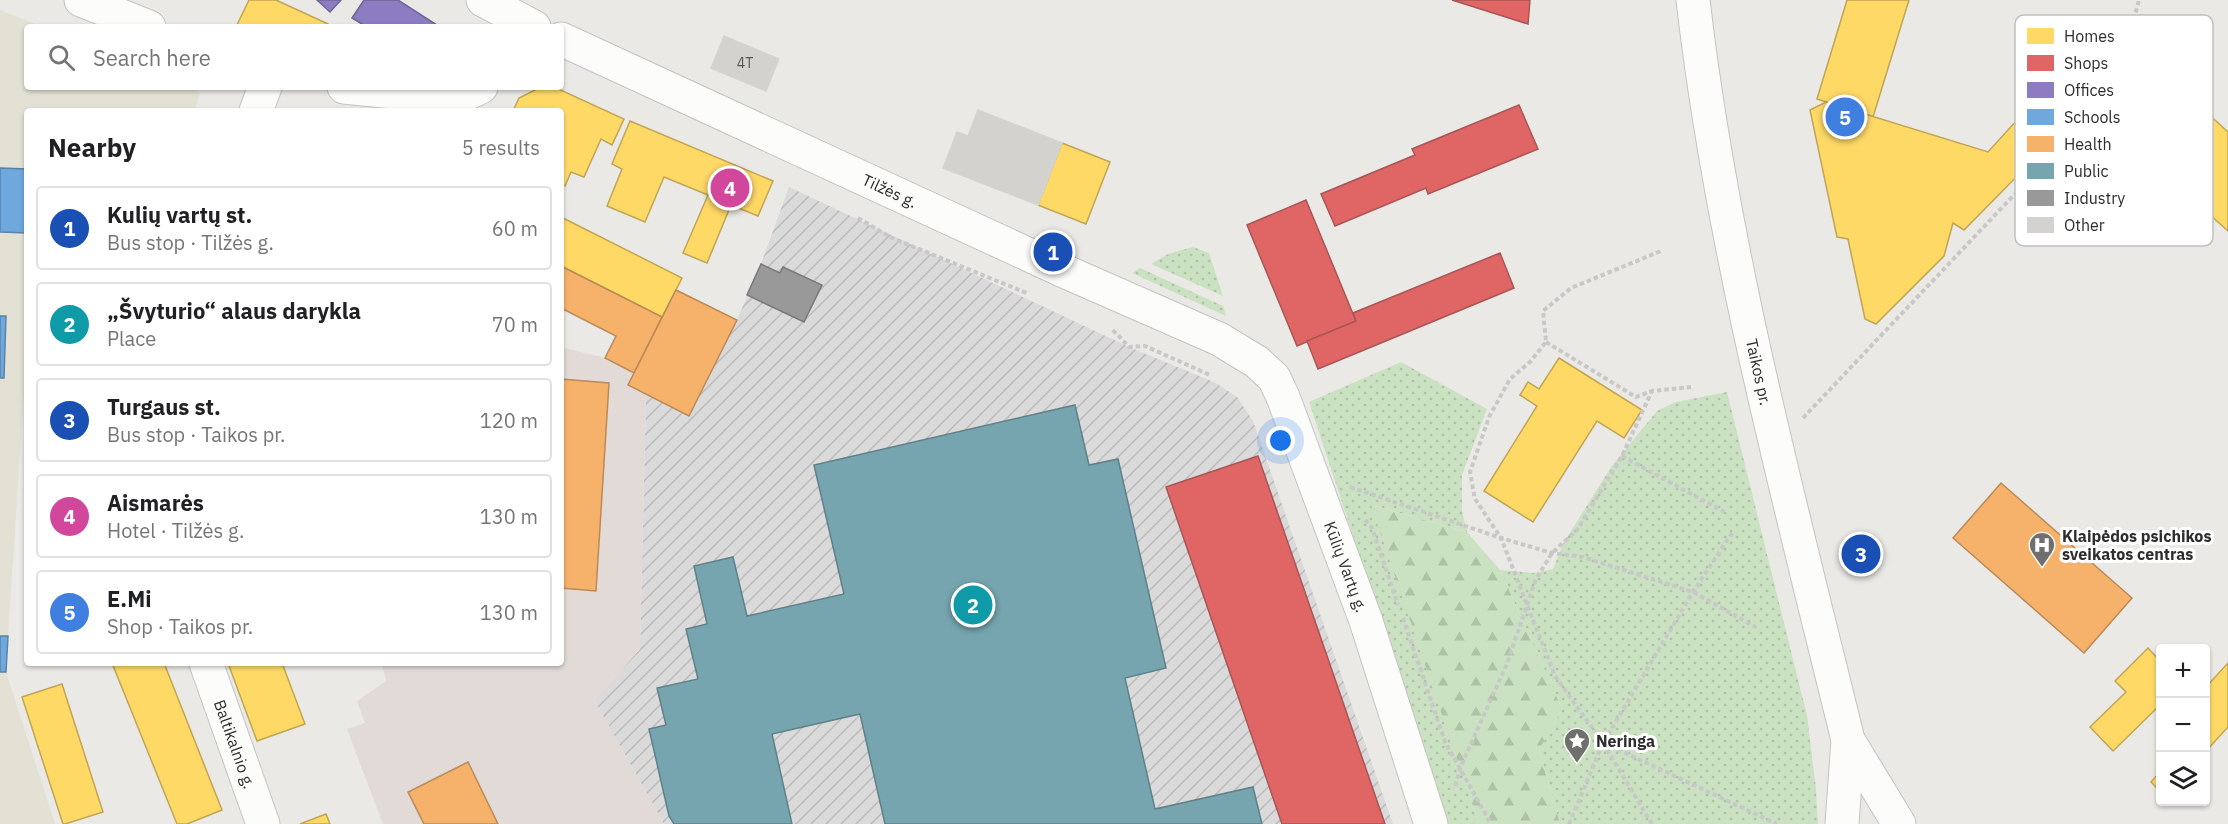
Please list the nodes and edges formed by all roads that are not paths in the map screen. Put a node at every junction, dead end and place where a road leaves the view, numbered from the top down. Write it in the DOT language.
graph roads {
  1 [pos="81,0"];
  2 [pos="483,0"];
  3 [pos="1693,0"];
  4 [pos="141,24"];
  5 [pos="527,24"];
  6 [pos="564,40"];
  7 [pos="264,90"];
  8 [pos="374,90"];
  9 [pos="475,90"];
  10 [pos="257,108"];
  11 [pos="1219,339"];
  12 [pos="207,666"];
  13 [pos="1848,740"];
  14 [pos="264,824"];
  15 [pos="1431,824"];
  16 [pos="1842,824"];
  17 [pos="1899,824"];
  1 -- 4 [label="street"];
  2 -- 5 [label="street"];
  3 -- 13 [label="street, Taikos pr."];
  6 -- 11 [label="street, Tilžės g."];
  7 -- 10 [label="street"];
  8 -- 9 [label="street"];
  11 -- 15 [label="street, Kūlių Vartų g."];
  12 -- 14 [label="street, Baltikalnio g."];
  13 -- 16 [label="street, Taikos pr."];
  13 -- 17 [label="street, Taikos pr."];
}
